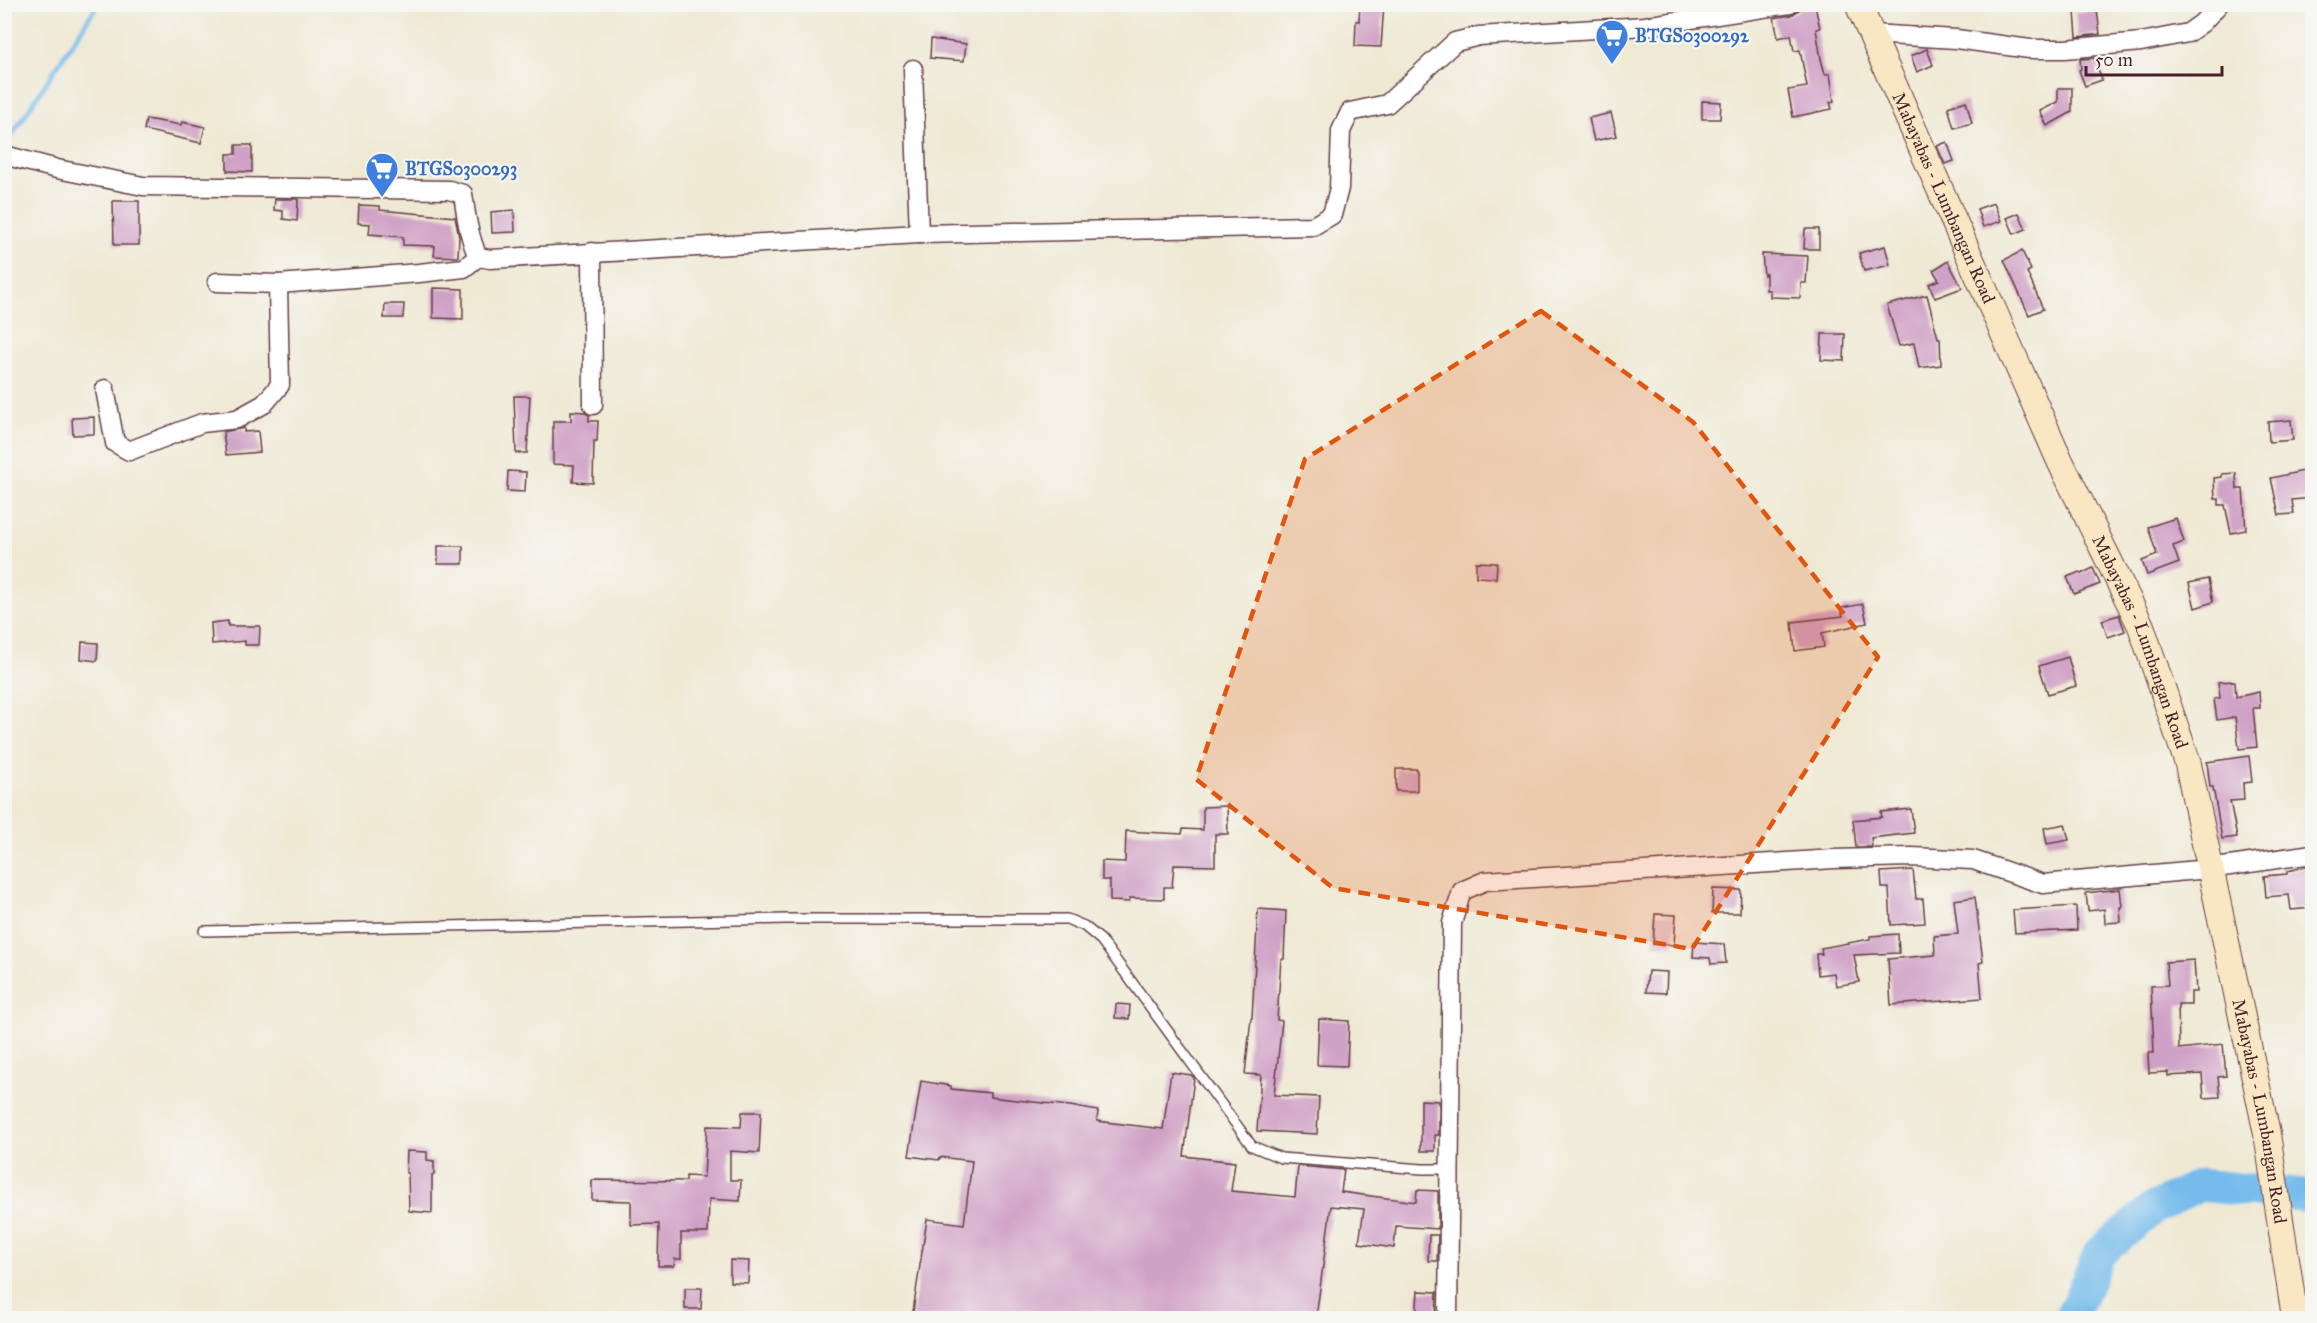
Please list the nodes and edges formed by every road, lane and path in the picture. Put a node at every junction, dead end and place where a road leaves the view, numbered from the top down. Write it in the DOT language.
graph roads {
  1 [pos="1790,4"];
  2 [pos="1858,4"];
  3 [pos="2219,4"];
  4 [pos="1871,34"];
  5 [pos="913,69"];
  6 [pos="4,155"];
  7 [pos="919,234"];
  8 [pos="592,252"];
  9 [pos="478,257"];
  10 [pos="217,282"];
  11 [pos="278,284"];
  12 [pos="105,389"];
  13 [pos="593,405"];
  14 [pos="2313,854"];
  15 [pos="2209,869"];
  16 [pos="204,931"];
  17 [pos="1450,1169"];
  18 [pos="1448,1318"];
  19 [pos="2295,1318"];
  1 -- 7 [label="street"];
  2 -- 4 [label="main road, Mabayabas - Lumbangan Road"];
  3 -- 4 [label="street"];
  4 -- 15 [label="main road, Mabayabas - Lumbangan Road"];
  5 -- 7 [label="street"];
  6 -- 9 [label="street"];
  7 -- 8 [label="street"];
  8 -- 9 [label="street"];
  8 -- 13 [label="street"];
  9 -- 11 [label="street"];
  10 -- 11 [label="street"];
  11 -- 12 [label="street"];
  14 -- 15 [label="street"];
  15 -- 17 [label="street"];
  15 -- 19 [label="main road, Mabayabas - Lumbangan Road"];
  16 -- 17 [label="lane"];
  17 -- 18 [label="street"];
}
